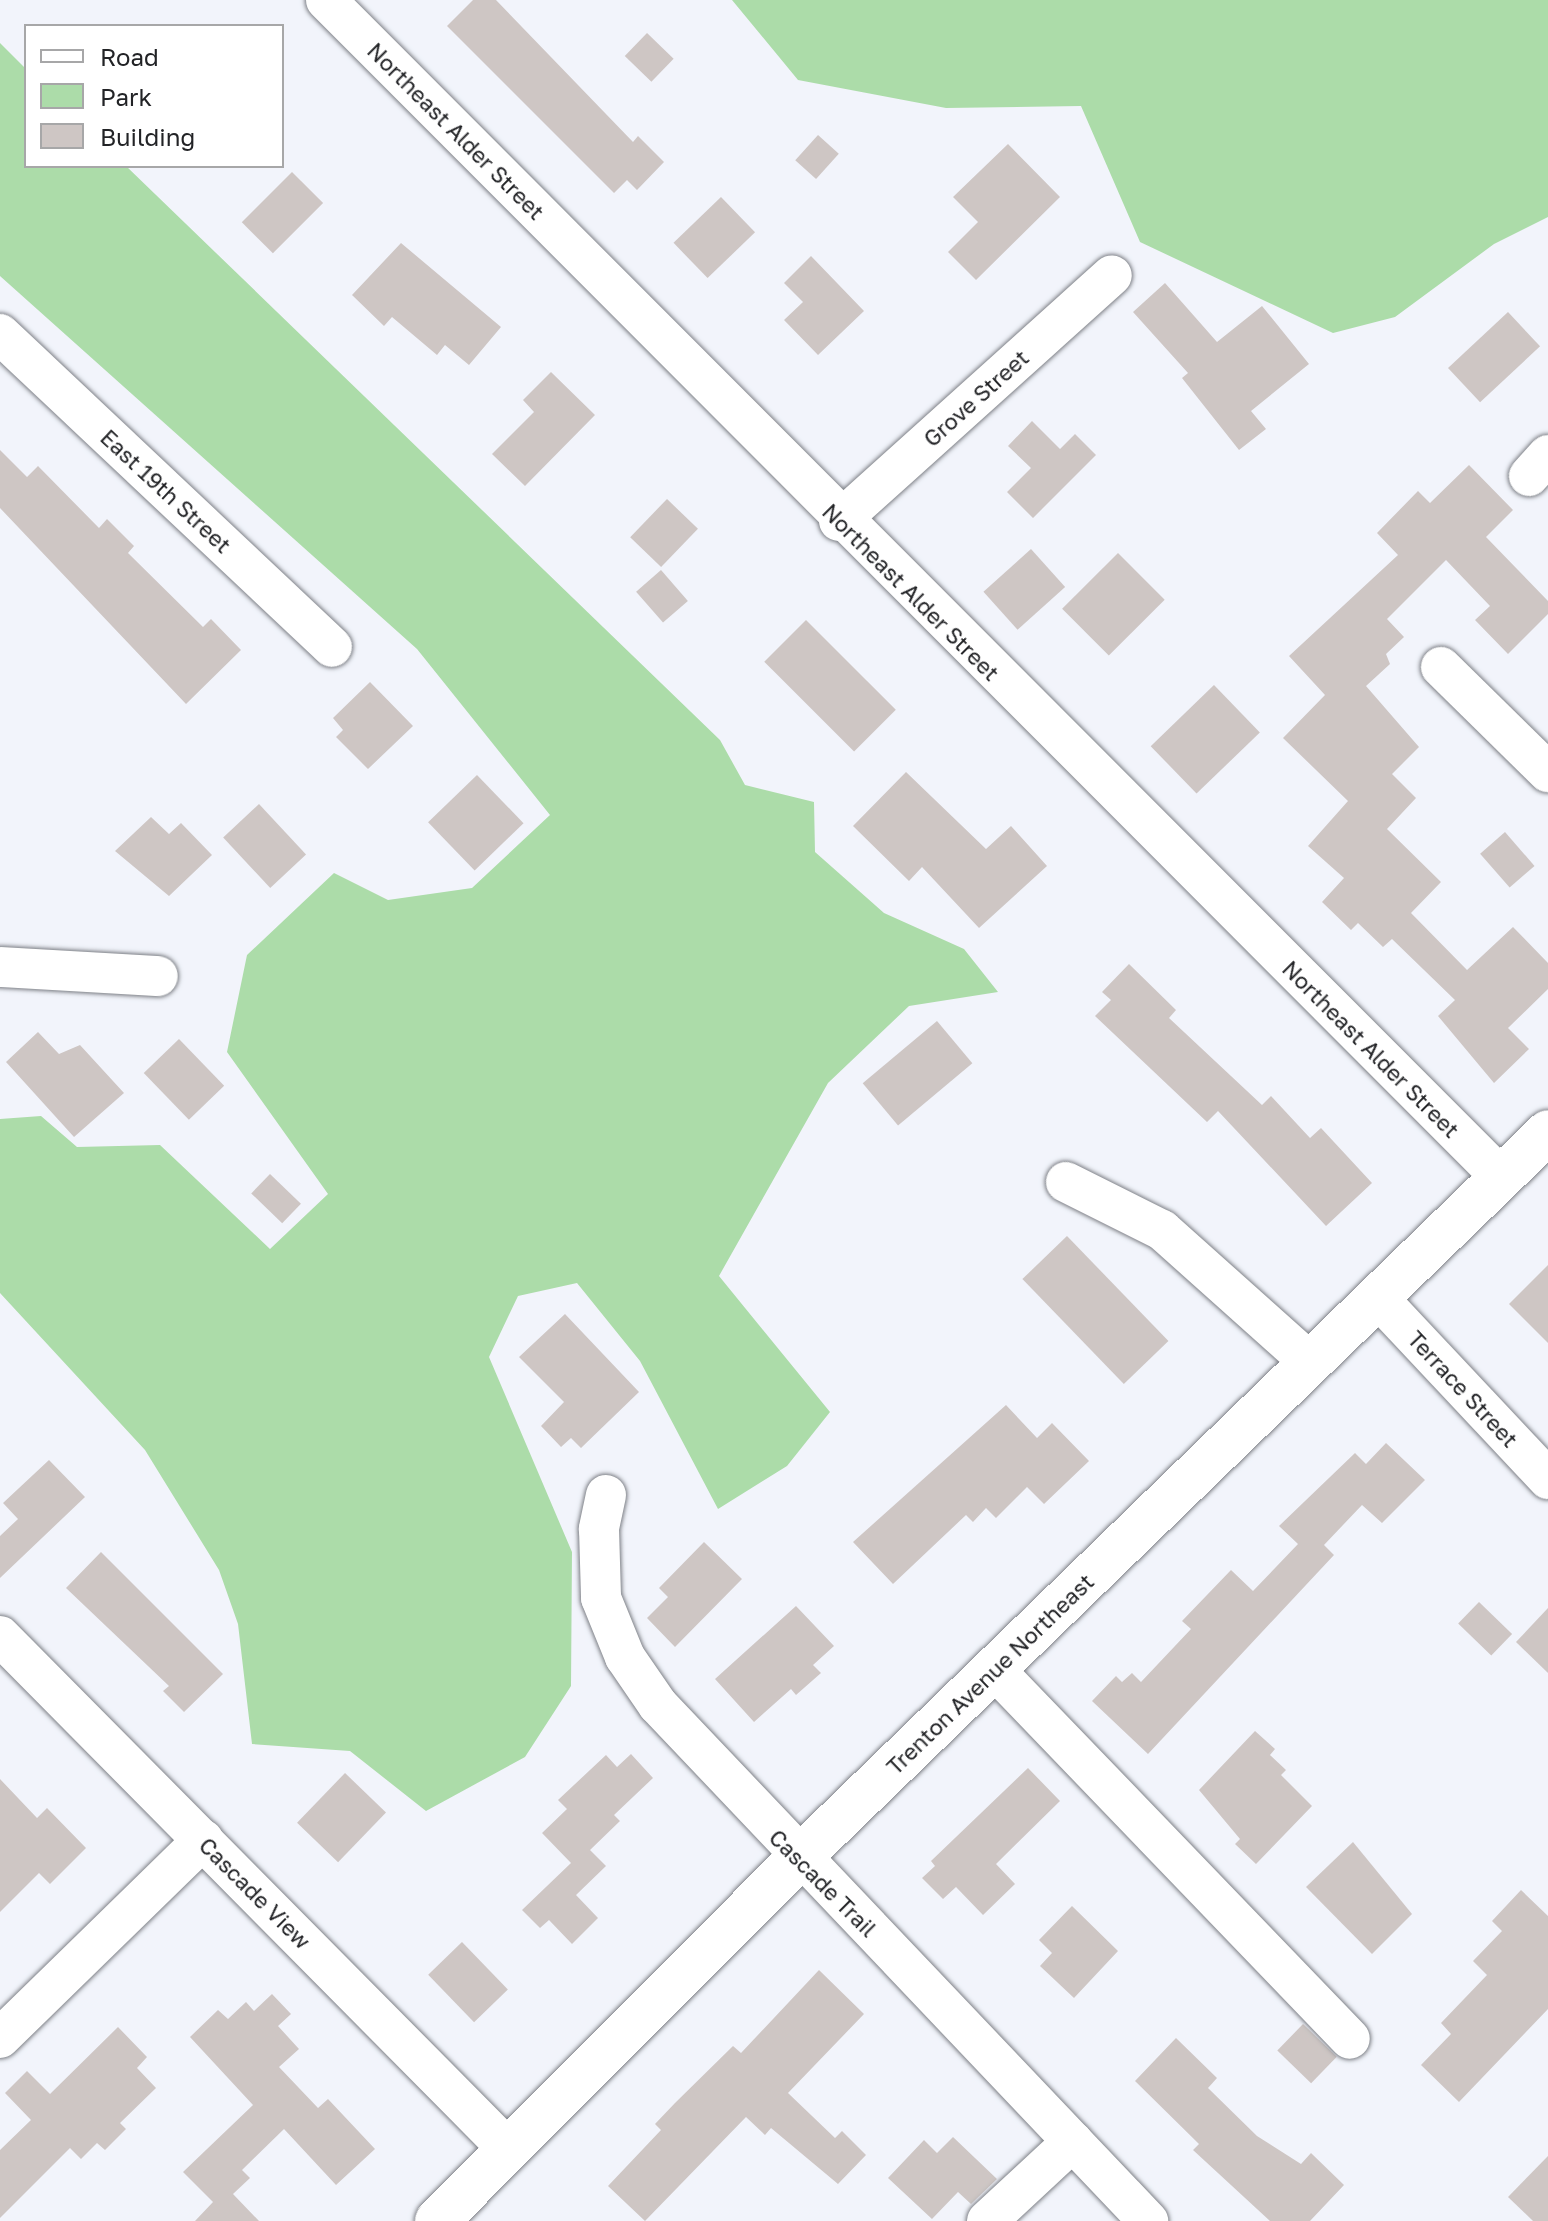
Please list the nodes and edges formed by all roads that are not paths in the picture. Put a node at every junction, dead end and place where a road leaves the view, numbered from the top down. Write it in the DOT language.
graph roads {
  1 [pos="326,0"];
  2 [pos="1112,275"];
  3 [pos="0,334"];
  4 [pos="839,521"];
  5 [pos="332,647"];
  6 [pos="1441,667"];
  7 [pos="1548,772"];
  8 [pos="0,967"];
  9 [pos="158,976"];
  10 [pos="1548,1132"];
  11 [pos="1502,1178"];
  12 [pos="1066,1182"];
  13 [pos="1379,1299"];
  14 [pos="1311,1363"];
  15 [pos="1548,1479"];
  16 [pos="606,1495"];
  17 [pos="0,1636"];
  18 [pos="994,1669"];
  19 [pos="203,1840"];
  20 [pos="801,1856"];
  21 [pos="0,2038"];
  22 [pos="1350,2039"];
  23 [pos="1073,2141"];
  24 [pos="509,2150"];
  25 [pos="437,2221"];
  26 [pos="987,2221"];
  27 [pos="1148,2221"];
  1 -- 4 [label="street, Northeast Alder Street"];
  2 -- 4 [label="street, Grove Street"];
  3 -- 5 [label="street, East 19th Street"];
  4 -- 11 [label="street, Northeast Alder Street"];
  6 -- 7 [label="street"];
  8 -- 9 [label="street"];
  10 -- 11 [label="main road, Trenton Avenue Northeast"];
  11 -- 13 [label="main road, Trenton Avenue Northeast"];
  12 -- 14 [label="street"];
  13 -- 14 [label="main road, Trenton Avenue Northeast"];
  13 -- 15 [label="street, Terrace Street"];
  14 -- 18 [label="main road, Trenton Avenue Northeast"];
  16 -- 20 [label="street, Cascade Trail"];
  17 -- 19 [label="street, Cascade View"];
  18 -- 20 [label="main road, Trenton Avenue Northeast"];
  18 -- 22 [label="street"];
  19 -- 21 [label="street"];
  19 -- 24 [label="street, Cascade View"];
  20 -- 23 [label="street, Cascade Trail"];
  20 -- 24 [label="main road, Trenton Avenue Northeast"];
  23 -- 26 [label="street"];
  23 -- 27 [label="street, Cascade Trail"];
  24 -- 25 [label="main road, Trenton Avenue Northeast"];
}
